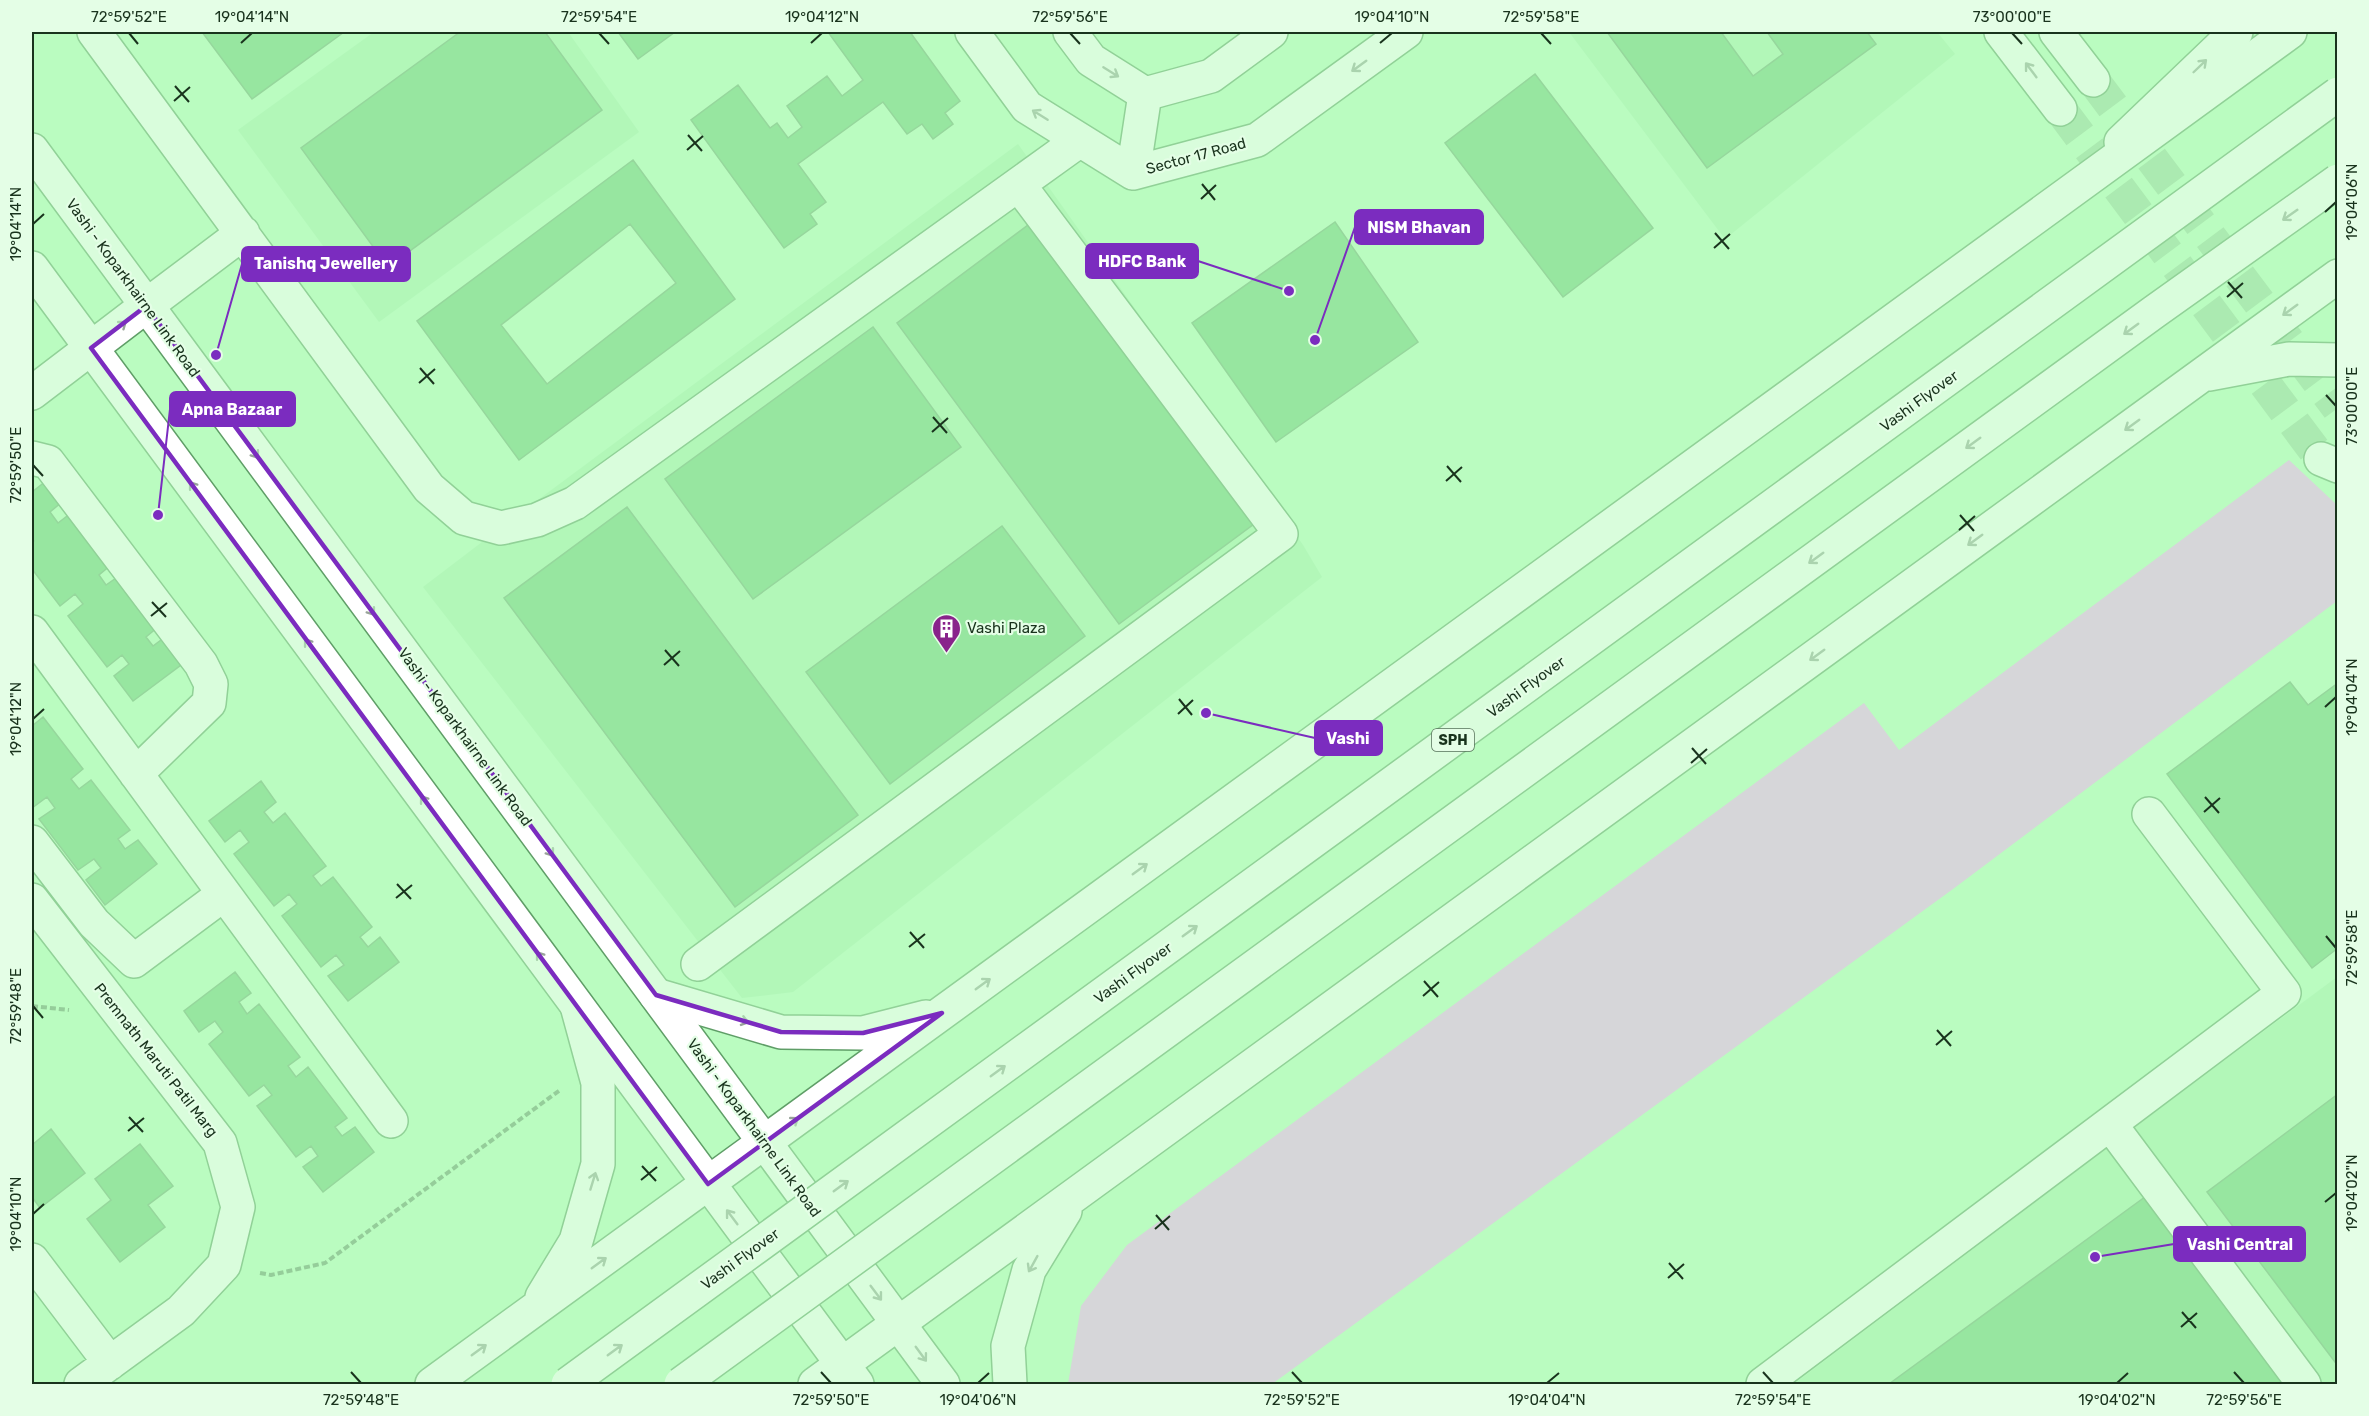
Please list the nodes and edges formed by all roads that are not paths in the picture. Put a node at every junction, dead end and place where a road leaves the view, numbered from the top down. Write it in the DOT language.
graph roads {
  1 [pos="94,32"];
  2 [pos="972,32"];
  3 [pos="1070,32"];
  4 [pos="1271,32"];
  5 [pos="1406,32"];
  6 [pos="2001,32"];
  7 [pos="2056,32"];
  8 [pos="2236,32"];
  9 [pos="2290,32"];
  10 [pos="2093,80"];
  11 [pos="1145,94"];
  12 [pos="2337,94"];
  13 [pos="2060,109"];
  14 [pos="1080,140"];
  15 [pos="32,150"];
  16 [pos="1133,173"];
  17 [pos="2337,182"];
  18 [pos="1019,184"];
  19 [pos="2067,194"];
  20 [pos="243,233"];
  21 [pos="32,268"];
  22 [pos="2337,276"];
  23 [pos="146,306"];
  24 [pos="91,348"];
  25 [pos="2337,360"];
  26 [pos="2199,376"];
  27 [pos="32,393"];
  28 [pos="32,458"];
  29 [pos="32,632"];
  30 [pos="136,774"];
  31 [pos="2149,814"];
  32 [pos="32,842"];
  33 [pos="225,894"];
  34 [pos="32,900"];
  35 [pos="698,964"];
  36 [pos="656,995"];
  37 [pos="577,1006"];
  38 [pos="942,1013"];
  39 [pos="391,1121"];
  40 [pos="2110,1124"];
  41 [pos="765,1143"];
  42 [pos="708,1184"];
  43 [pos="1074,1196"];
  44 [pos="32,1260"];
  45 [pos="535,1309"];
  46 [pos="899,1324"];
  47 [pos="110,1363"];
  48 [pos="850,1375"];
  49 [pos="81,1384"];
  50 [pos="432,1384"];
  51 [pos="568,1384"];
  52 [pos="681,1384"];
  53 [pos="815,1384"];
  54 [pos="943,1384"];
  55 [pos="1010,1384"];
  56 [pos="1763,1384"];
  57 [pos="2304,1384"];
  1 -- 20 [label="main road"];
  14 -- 2 [label="main road, Sector 17 Road, one-way"];
  3 -- 11 [label="main road, one-way"];
  4 -- 11 [label="main road"];
  5 -- 16 [label="main road, Sector 17 Road, one-way"];
  13 -- 6 [label="main road, one-way"];
  7 -- 10 [label="main road"];
  19 -- 8 [label="main road, one-way"];
  9 -- 19 [label="main road"];
  11 -- 16 [label="main road"];
  51 -- 12 [label="main road, Vashi Flyover / SPH, one-way, bridge"];
  14 -- 16 [label="main road, Sector 17 Road"];
  14 -- 18 [label="main road"];
  15 -- 23 [label="main road, Vashi - Koparkhairne Link Road"];
  17 -- 52 [label="main road, one-way, bridge"];
  18 -- 20 [label="main road"];
  18 -- 35 [label="main road"];
  38 -- 19 [label="main road, one-way"];
  20 -- 23 [label="main road"];
  21 -- 24 [label="main road"];
  22 -- 26 [label="main road, one-way"];
  24 -- 23 [label="main road, one-way"];
  23 -- 36 [label="main road, Vashi - Koparkhairne Link Road, one-way"];
  24 -- 27 [label="main road"];
  37 -- 24 [label="main road, one-way"];
  25 -- 26 [label="main road"];
  26 -- 43 [label="main road, one-way"];
  28 -- 30 [label="main road"];
  29 -- 30 [label="main road"];
  30 -- 33 [label="main road"];
  31 -- 40 [label="main road"];
  32 -- 33 [label="main road"];
  33 -- 39 [label="main road"];
  34 -- 47 [label="main road, Premnath Maruti Patil Marg"];
  36 -- 38 [label="main road, one-way"];
  36 -- 41 [label="main road, Vashi - Koparkhairne Link Road"];
  37 -- 42 [label="main road"];
  45 -- 37 [label="main road, one-way"];
  41 -- 38 [label="main road, one-way"];
  40 -- 56 [label="main road"];
  40 -- 57 [label="main road"];
  41 -- 42 [label="main road"];
  41 -- 46 [label="main road, Vashi - Koparkhairne Link Road, one-way"];
  45 -- 42 [label="main road, one-way"];
  48 -- 42 [label="main road, one-way"];
  43 -- 46 [label="main road"];
  43 -- 55 [label="main road, one-way"];
  44 -- 47 [label="main road"];
  50 -- 45 [label="main road, one-way"];
  46 -- 48 [label="main road"];
  46 -- 54 [label="main road, Vashi - Koparkhairne Link Road, one-way"];
  47 -- 49 [label="main road, Premnath Maruti Patil Marg"];
  48 -- 53 [label="main road"];
}
